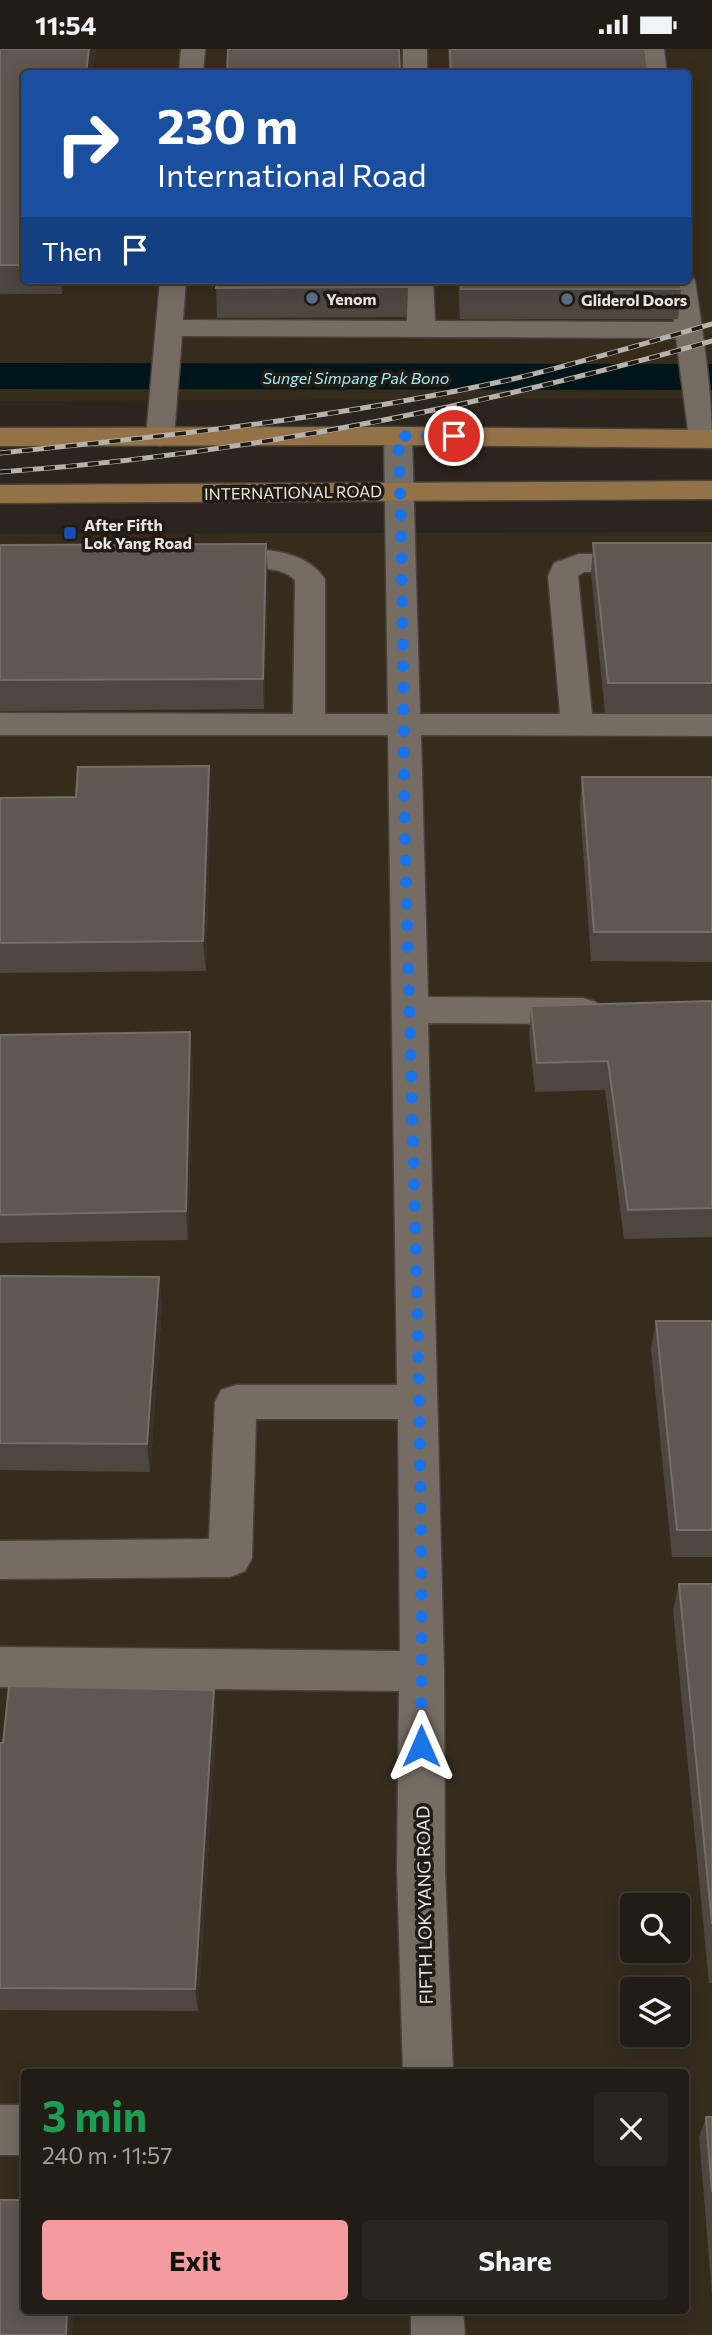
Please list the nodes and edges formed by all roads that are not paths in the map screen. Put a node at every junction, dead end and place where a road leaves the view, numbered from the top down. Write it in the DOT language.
graph roads {
  1 [pos="193,49"];
  2 [pos="415,49"];
  3 [pos="652,49"];
  4 [pos="191,70"];
  5 [pos="415,70"];
  6 [pos="655,70"];
  7 [pos="173,284"];
  8 [pos="420,284"];
  9 [pos="683,284"];
  10 [pos="169,329"];
  11 [pos="421,329"];
  12 [pos="689,330"];
  13 [pos="398,436"];
  14 [pos="0,437"];
  15 [pos="160,437"];
  16 [pos="707,438"];
  17 [pos="401,490"];
  18 [pos="712,490"];
  19 [pos="0,494"];
  20 [pos="195,562"];
  21 [pos="712,563"];
  22 [pos="0,724"];
  23 [pos="309,724"];
  24 [pos="405,724"];
  25 [pos="577,725"];
  26 [pos="712,725"];
  27 [pos="410,1010"];
  28 [pos="619,1011"];
  29 [pos="418,1402"];
  30 [pos="0,1560"];
  31 [pos="0,1667"];
  32 [pos="422,1671"];
  33 [pos="428,2069"];
  34 [pos="0,2130"];
  35 [pos="21,2130"];
  36 [pos="437,2314"];
  37 [pos="438,2335"];
  1 -- 4 [label="street"];
  2 -- 5 [label="street"];
  3 -- 6 [label="street"];
  7 -- 10 [label="street"];
  8 -- 11 [label="street"];
  9 -- 12 [label="street"];
  10 -- 11 [label="street"];
  10 -- 15 [label="street"];
  11 -- 12 [label="street"];
  12 -- 16 [label="street"];
  13 -- 15 [label="main road"];
  13 -- 16 [label="main road"];
  13 -- 17 [label="street, FIFTH LOK YANG ROAD"];
  14 -- 15 [label="main road"];
  17 -- 18 [label="main road, INTERNATIONAL ROAD"];
  17 -- 19 [label="main road, INTERNATIONAL ROAD"];
  17 -- 24 [label="street, FIFTH LOK YANG ROAD"];
  20 -- 23 [label="street"];
  21 -- 25 [label="street"];
  22 -- 23 [label="street"];
  23 -- 24 [label="street"];
  24 -- 25 [label="street"];
  24 -- 27 [label="street, FIFTH LOK YANG ROAD"];
  25 -- 26 [label="street"];
  27 -- 28 [label="street"];
  27 -- 29 [label="street, FIFTH LOK YANG ROAD"];
  29 -- 30 [label="street"];
  29 -- 32 [label="street, FIFTH LOK YANG ROAD"];
  31 -- 32 [label="street"];
  32 -- 33 [label="street, FIFTH LOK YANG ROAD"];
  34 -- 35 [label="street"];
  36 -- 37 [label="street"];
}
